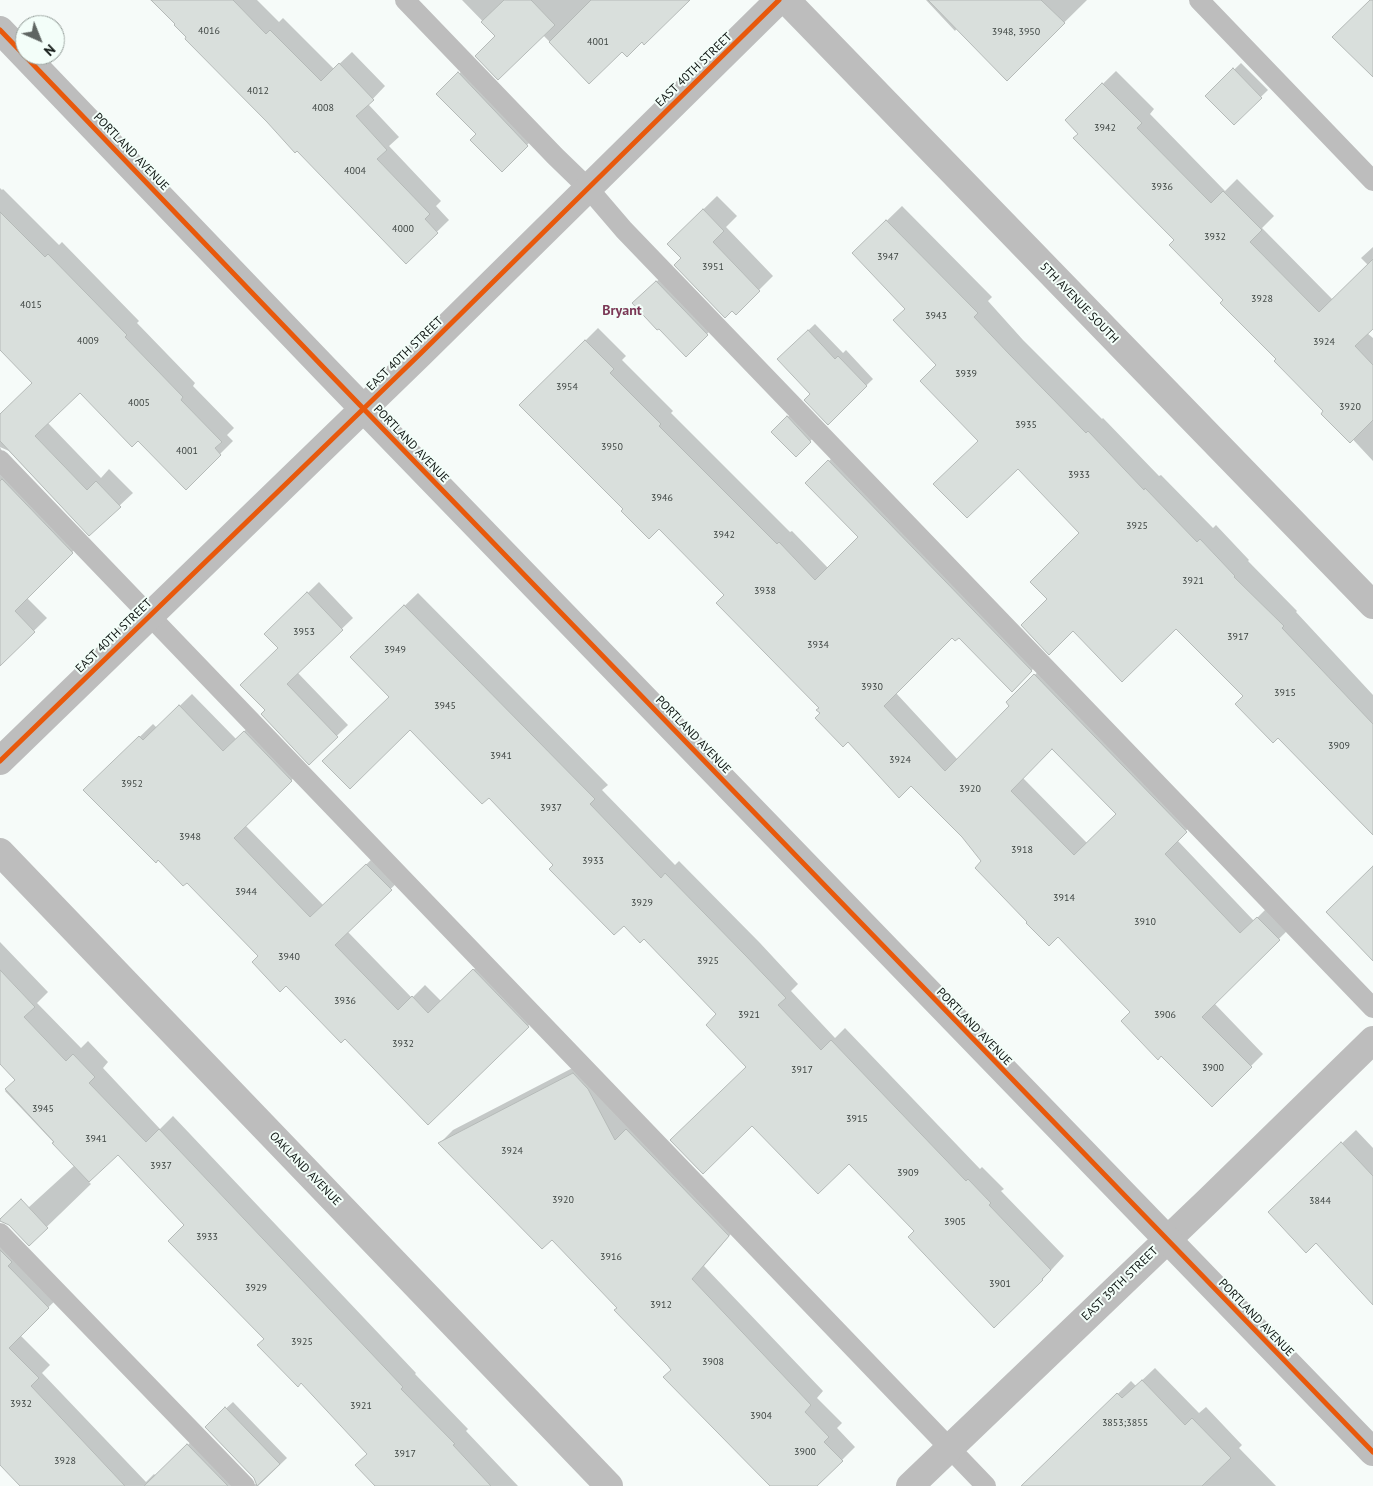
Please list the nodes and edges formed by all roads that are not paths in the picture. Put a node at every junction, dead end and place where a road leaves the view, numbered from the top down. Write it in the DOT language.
graph roads {
  1 [pos="405,0"];
  2 [pos="778,0"];
  3 [pos="786,0"];
  4 [pos="1199,0"];
  5 [pos="0,30"];
  6 [pos="1373,181"];
  7 [pos="588,188"];
  8 [pos="363,409"];
  9 [pos="0,460"];
  10 [pos="1373,605"];
  11 [pos="149,616"];
  12 [pos="0,761"];
  13 [pos="0,852"];
  14 [pos="1373,1008"];
  15 [pos="1373,1040"];
  16 [pos="0,1233"];
  17 [pos="1166,1240"];
  18 [pos="949,1448"];
  19 [pos="1373,1452"];
  20 [pos="245,1486"];
  21 [pos="610,1486"];
  22 [pos="910,1486"];
  23 [pos="986,1486"];
  1 -- 7 [label="lane"];
  2 -- 7 [label="street, EAST 40TH STREET"];
  3 -- 10 [label="street, 5TH AVENUE SOUTH"];
  4 -- 6 [label="lane"];
  5 -- 8 [label="street, PORTLAND AVENUE"];
  7 -- 8 [label="street, EAST 40TH STREET"];
  7 -- 14 [label="lane"];
  8 -- 11 [label="street, EAST 40TH STREET"];
  8 -- 17 [label="street, PORTLAND AVENUE"];
  9 -- 11 [label="lane"];
  11 -- 12 [label="street, EAST 40TH STREET"];
  11 -- 18 [label="lane"];
  13 -- 21 [label="street, OAKLAND AVENUE"];
  15 -- 17 [label="street, EAST 39TH STREET"];
  16 -- 20 [label="lane"];
  17 -- 18 [label="street, EAST 39TH STREET"];
  17 -- 19 [label="street, PORTLAND AVENUE"];
  18 -- 22 [label="street, EAST 39TH STREET"];
  18 -- 23 [label="lane"];
}
